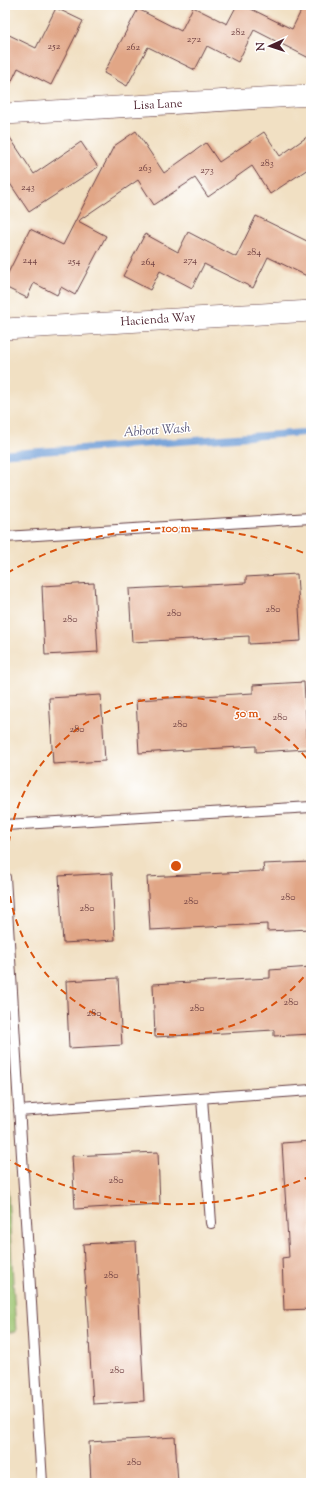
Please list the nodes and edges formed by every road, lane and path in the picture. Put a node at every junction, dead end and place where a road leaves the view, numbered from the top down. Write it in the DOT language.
graph roads {
  1 [pos="311,95"];
  2 [pos="5,114"];
  3 [pos="311,311"];
  4 [pos="5,330"];
  5 [pos="311,518"];
  6 [pos="5,537"];
  7 [pos="311,807"];
  8 [pos="5,825"];
  9 [pos="5,877"];
  10 [pos="311,1090"];
  11 [pos="202,1098"];
  12 [pos="19,1110"];
  13 [pos="211,1223"];
  14 [pos="42,1483"];
  1 -- 2 [label="street, Lisa Lane"];
  3 -- 4 [label="street, Hacienda Way"];
  5 -- 6 [label="lane"];
  7 -- 8 [label="lane"];
  9 -- 12 [label="lane"];
  10 -- 11 [label="lane"];
  11 -- 12 [label="lane"];
  11 -- 13 [label="lane"];
  12 -- 14 [label="lane"];
}
